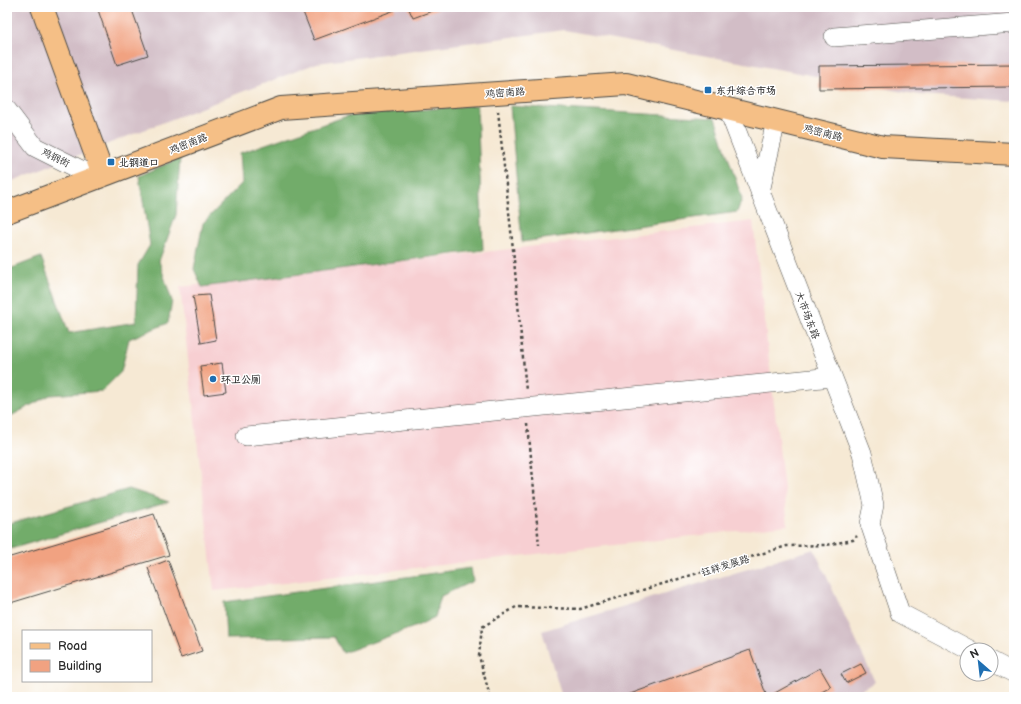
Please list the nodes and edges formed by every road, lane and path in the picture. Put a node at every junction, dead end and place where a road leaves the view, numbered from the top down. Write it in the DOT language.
graph roads {
  1 [pos="42,7"];
  2 [pos="1014,22"];
  3 [pos="834,38"];
  4 [pos="496,93"];
  5 [pos="728,109"];
  6 [pos="7,110"];
  7 [pos="776,121"];
  8 [pos="1014,154"];
  9 [pos="100,176"];
  10 [pos="760,192"];
  11 [pos="7,212"];
  12 [pos="525,377"];
  13 [pos="832,377"];
  14 [pos="246,436"];
  15 [pos="531,457"];
  16 [pos="870,524"];
  17 [pos="539,545"];
  18 [pos="959,644"];
  19 [pos="999,665"];
  20 [pos="1014,673"];
  21 [pos="490,697"];
  1 -- 9 [label="main road"];
  2 -- 3 [label="street"];
  4 -- 5 [label="main road, 鸡密南路"];
  4 -- 9 [label="main road, 鸡密南路"];
  4 -- 12 [label="path"];
  5 -- 7 [label="main road, 鸡密南路"];
  5 -- 10 [label="street, 大市场东路"];
  6 -- 9 [label="street, 鸡钢街"];
  7 -- 8 [label="main road, 鸡密南路"];
  7 -- 10 [label="street"];
  9 -- 11 [label="main road, 鸡密南路"];
  10 -- 13 [label="street, 大市场东路"];
  13 -- 14 [label="street"];
  13 -- 16 [label="street, 大市场东路"];
  15 -- 17 [label="path"];
  16 -- 18 [label="street"];
  16 -- 21 [label="path, 钰祥发展路"];
  19 -- 20 [label="street"];
}
